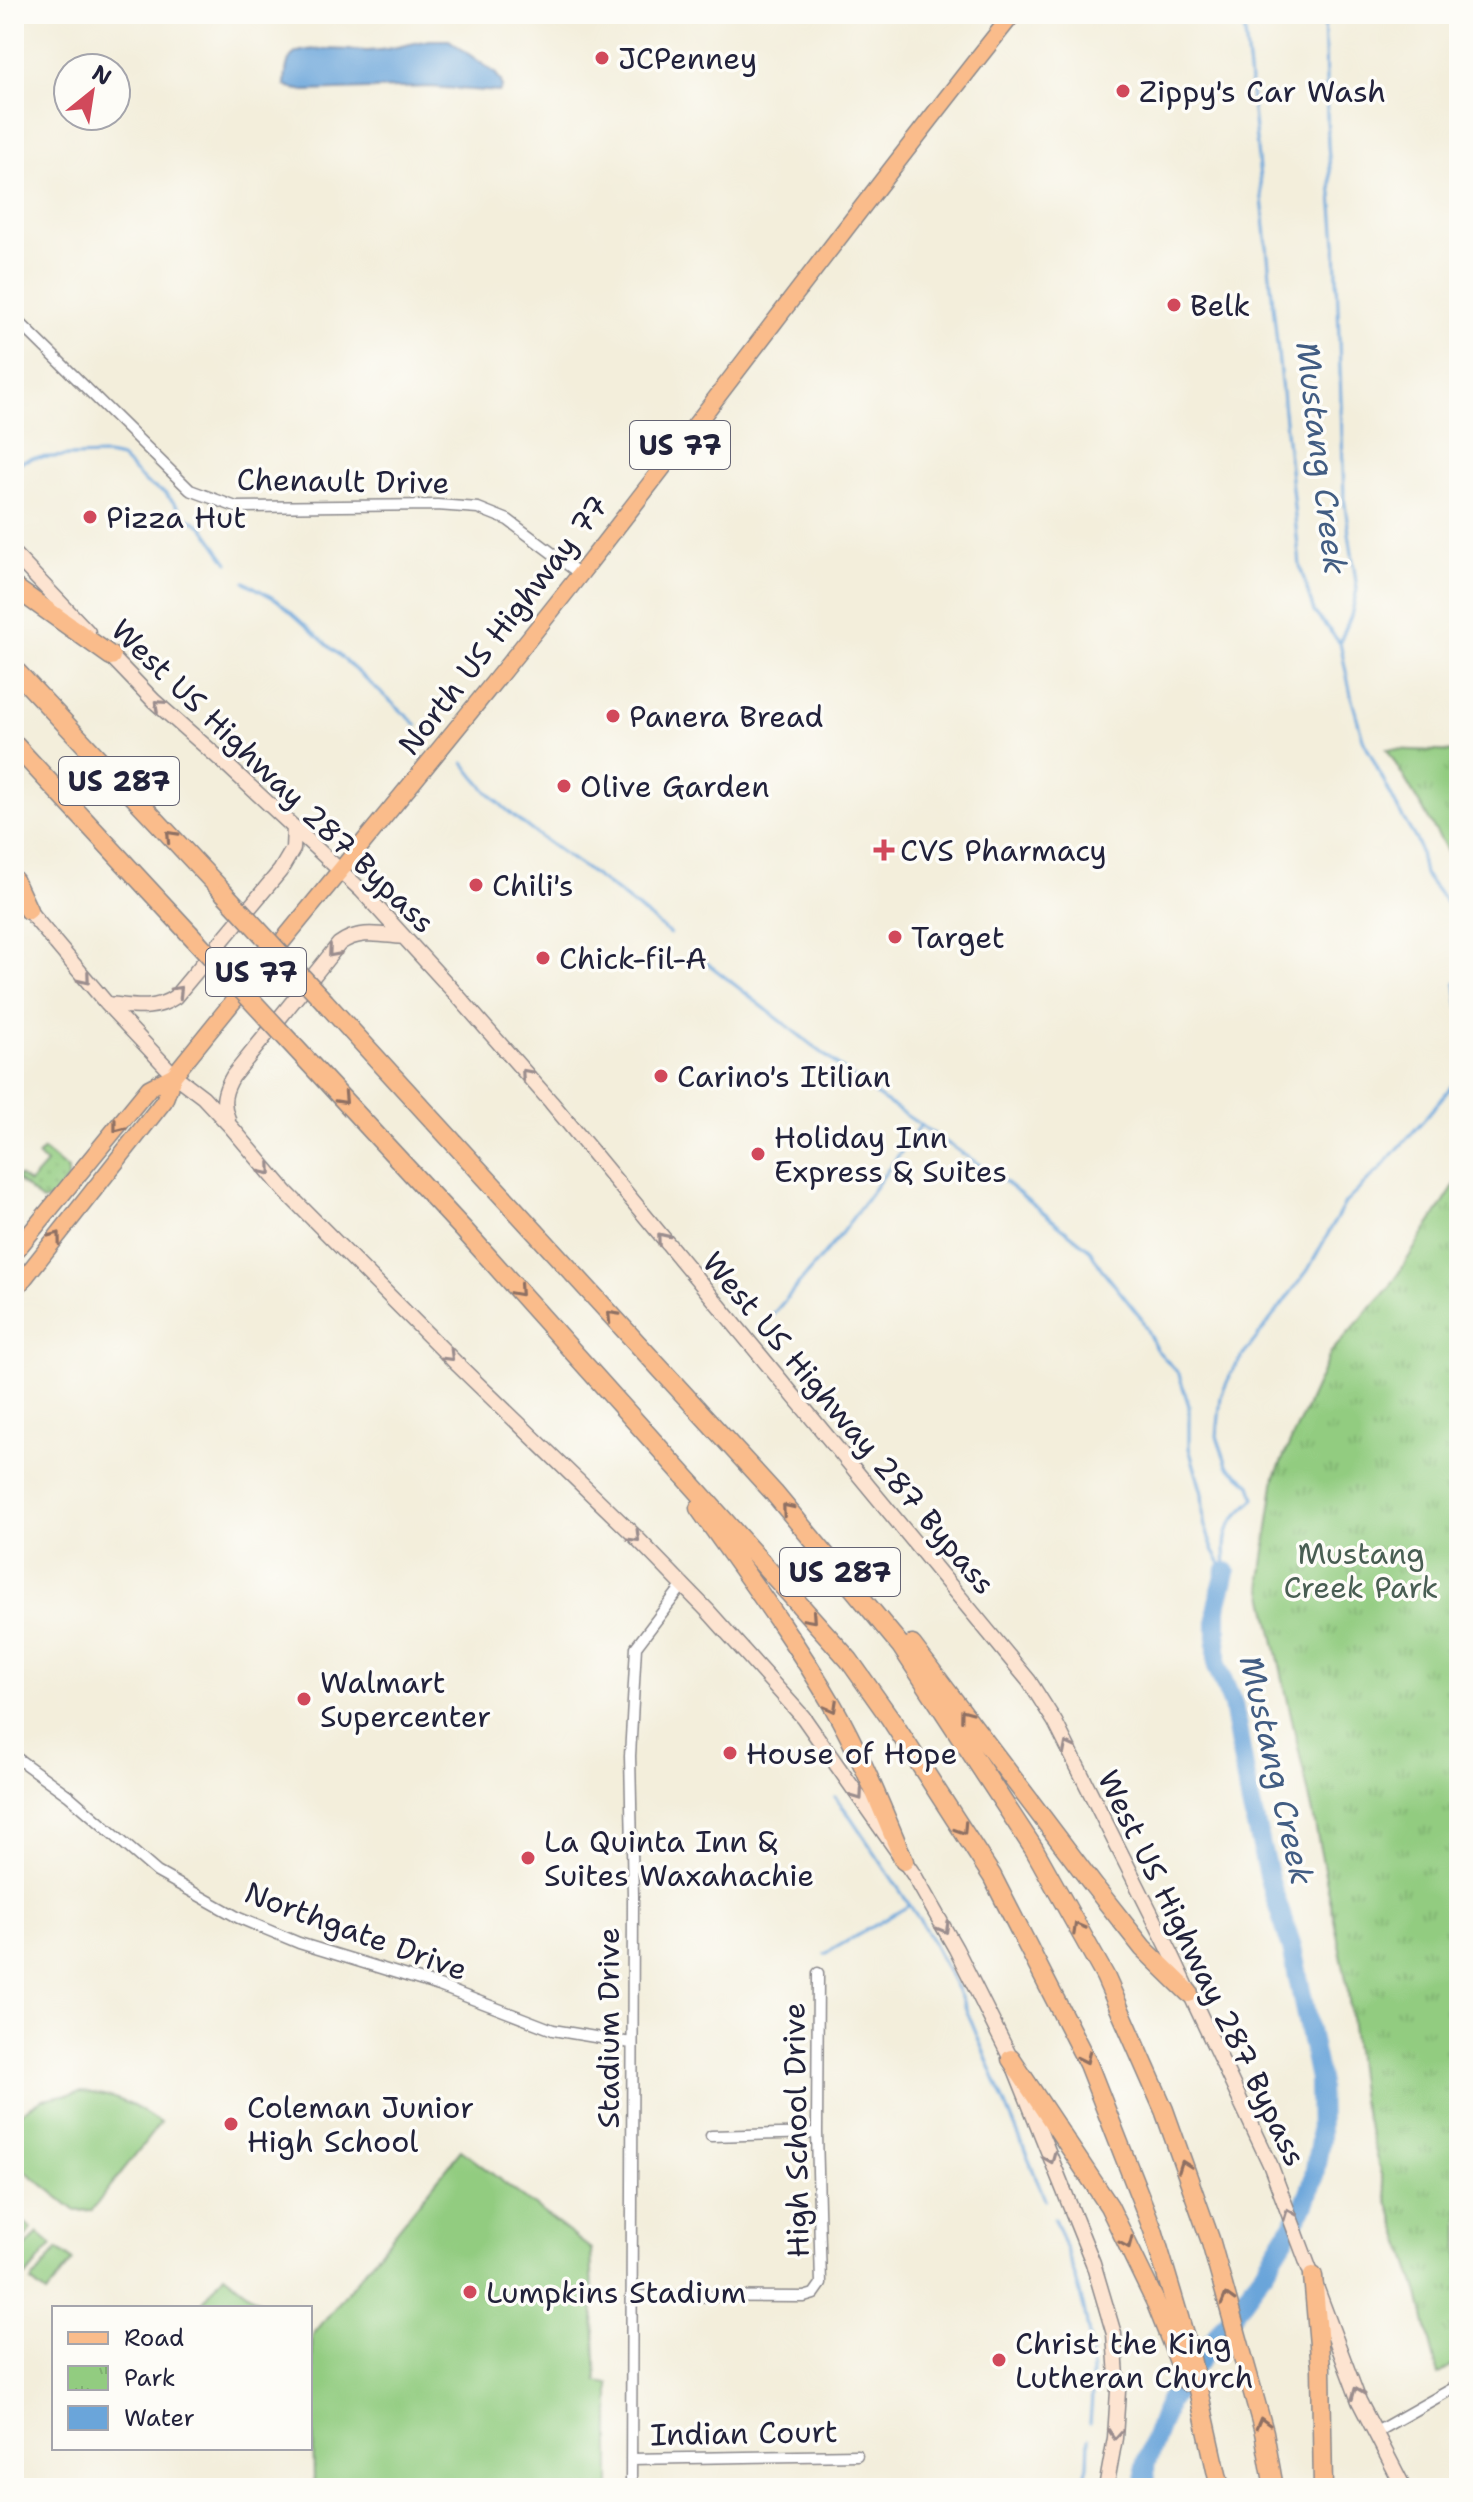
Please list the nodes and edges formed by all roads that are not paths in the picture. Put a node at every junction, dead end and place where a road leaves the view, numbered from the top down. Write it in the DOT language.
graph roads {
  1 [pos="1013,14"];
  2 [pos="14,317"];
  3 [pos="14,554"];
  4 [pos="580,574"];
  5 [pos="14,587"];
  6 [pos="111,656"];
  7 [pos="14,669"];
  8 [pos="14,744"];
  9 [pos="294,827"];
  10 [pos="340,872"];
  11 [pos="14,880"];
  12 [pos="14,893"];
  13 [pos="28,910"];
  14 [pos="404,937"];
  15 [pos="107,1004"];
  16 [pos="174,1075"];
  17 [pos="232,1128"];
  18 [pos="14,1253"];
  19 [pos="14,1291"];
  20 [pos="665,1456"];
  21 [pos="683,1585"];
  22 [pos="882,1624"];
  23 [pos="14,1756"];
  24 [pos="904,1861"];
  25 [pos="818,1973"];
  26 [pos="1189,1993"];
  27 [pos="631,2043"];
  28 [pos="1011,2059"];
  29 [pos="817,2133"];
  30 [pos="711,2136"];
  31 [pos="1310,2270"];
  32 [pos="631,2296"];
  33 [pos="1459,2385"];
  34 [pos="1206,2429"];
  35 [pos="1376,2432"];
  36 [pos="857,2455"];
  37 [pos="631,2459"];
  38 [pos="631,2488"];
  39 [pos="1106,2488"];
  40 [pos="1220,2488"];
  41 [pos="1274,2488"];
  42 [pos="1323,2488"];
  43 [pos="1404,2488"];
  1 -- 4 [label="main road, North US Highway 77 / US 77"];
  2 -- 4 [label="street, Chenault Drive"];
  3 -- 6 [label="main road, West US Highway 287 Bypass"];
  4 -- 10 [label="main road, North US Highway 77 / US 77"];
  5 -- 6 [label="highway"];
  9 -- 6 [label="main road, West US Highway 287 Bypass, one-way"];
  22 -- 7 [label="highway, US 287, one-way, bridge"];
  8 -- 20 [label="highway, US 287, one-way, bridge"];
  9 -- 10 [label="main road, West US Highway 287 Bypass"];
  15 -- 9 [label="main road, one-way"];
  10 -- 14 [label="main road, West US Highway 287 Bypass"];
  10 -- 16 [label="main road, North US Highway 77 / US 77"];
  11 -- 13 [label="highway"];
  12 -- 13 [label="main road"];
  13 -- 15 [label="main road, one-way"];
  14 -- 17 [label="main road, one-way"];
  26 -- 14 [label="main road, West US Highway 287 Bypass, one-way"];
  15 -- 16 [label="main road"];
  16 -- 17 [label="main road"];
  16 -- 18 [label="main road, North US Highway 77 / US 77, one-way"];
  19 -- 16 [label="main road, North US Highway 77 / US 77, one-way"];
  17 -- 21 [label="main road, one-way"];
  20 -- 24 [label="highway, one-way"];
  20 -- 34 [label="highway, US 287, one-way"];
  21 -- 24 [label="main road, one-way"];
  21 -- 27 [label="street, Stadium Drive"];
  26 -- 22 [label="highway, one-way"];
  41 -- 22 [label="highway, US 287, one-way"];
  23 -- 27 [label="street, Northgate Drive"];
  24 -- 28 [label="main road, one-way"];
  25 -- 29 [label="street, High School Drive"];
  31 -- 26 [label="main road, West US Highway 287 Bypass, one-way"];
  27 -- 32 [label="street, Stadium Drive"];
  28 -- 34 [label="highway, one-way"];
  28 -- 39 [label="main road, one-way"];
  29 -- 30 [label="street"];
  29 -- 32 [label="street, High School Drive"];
  35 -- 31 [label="main road, West US Highway 287 Bypass, one-way"];
  31 -- 42 [label="highway"];
  32 -- 37 [label="street, Stadium Drive"];
  33 -- 35 [label="street"];
  34 -- 40 [label="highway, US 287"];
  35 -- 43 [label="main road, West US Highway 287 Bypass"];
  36 -- 37 [label="street, Indian Court"];
  37 -- 38 [label="street, Stadium Drive"];
}
